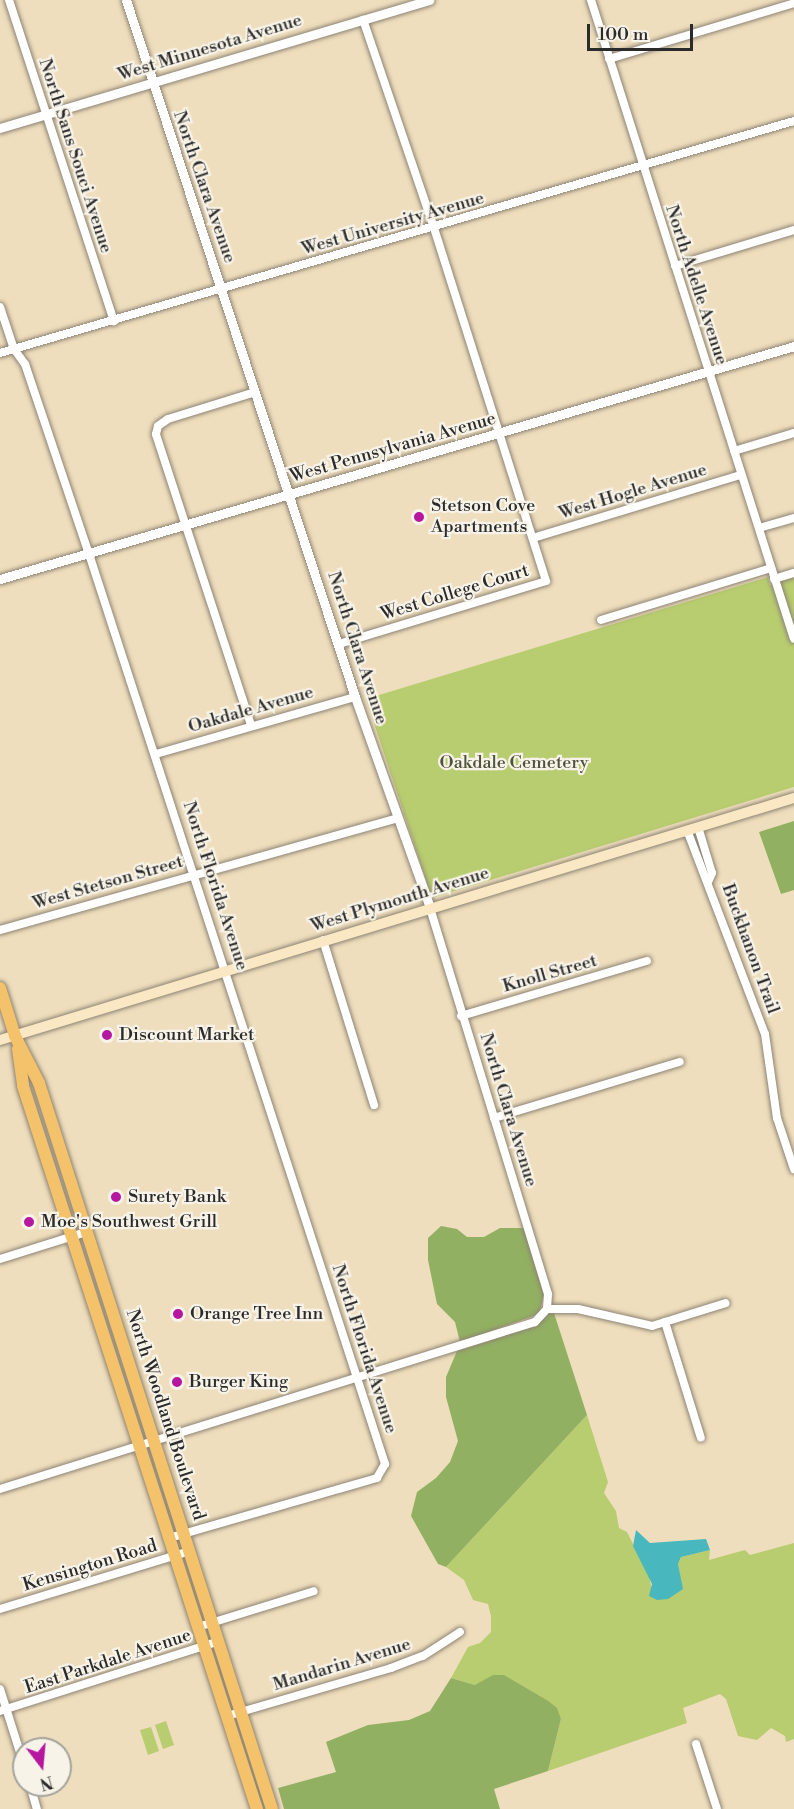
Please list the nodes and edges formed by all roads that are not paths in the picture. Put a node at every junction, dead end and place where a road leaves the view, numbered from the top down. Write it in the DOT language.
graph roads {
  1 [pos="9,0"];
  2 [pos="126,0"];
  3 [pos="429,0"];
  4 [pos="591,0"];
  5 [pos="794,3"];
  6 [pos="363,20"];
  7 [pos="609,59"];
  8 [pos="151,83"];
  9 [pos="44,115"];
  10 [pos="794,121"];
  11 [pos="0,128"];
  12 [pos="643,166"];
  13 [pos="434,228"];
  14 [pos="794,230"];
  15 [pos="675,266"];
  16 [pos="221,290"];
  17 [pos="0,307"];
  18 [pos="114,321"];
  19 [pos="794,346"];
  20 [pos="14,349"];
  21 [pos="0,353"];
  22 [pos="708,372"];
  23 [pos="255,392"];
  24 [pos="794,433"];
  25 [pos="499,435"];
  26 [pos="734,451"];
  27 [pos="741,475"];
  28 [pos="290,495"];
  29 [pos="794,518"];
  30 [pos="186,525"];
  31 [pos="759,528"];
  32 [pos="533,538"];
  33 [pos="87,554"];
  34 [pos="771,568"];
  35 [pos="794,573"];
  36 [pos="0,579"];
  37 [pos="774,579"];
  38 [pos="601,620"];
  39 [pos="794,639"];
  40 [pos="339,644"];
  41 [pos="355,697"];
  42 [pos="251,725"];
  43 [pos="156,754"];
  44 [pos="794,798"];
  45 [pos="398,818"];
  46 [pos="693,829"];
  47 [pos="194,874"];
  48 [pos="430,908"];
  49 [pos="0,930"];
  50 [pos="323,940"];
  51 [pos="647,961"];
  52 [pos="227,970"];
  53 [pos="0,988"];
  54 [pos="461,1016"];
  55 [pos="15,1036"];
  56 [pos="0,1040"];
  57 [pos="680,1062"];
  58 [pos="374,1105"];
  59 [pos="494,1119"];
  60 [pos="794,1169"];
  61 [pos="86,1232"];
  62 [pos="72,1236"];
  63 [pos="0,1259"];
  64 [pos="726,1303"];
  65 [pos="547,1309"];
  66 [pos="665,1322"];
  67 [pos="359,1378"];
  68 [pos="154,1438"];
  69 [pos="701,1438"];
  70 [pos="140,1446"];
  71 [pos="0,1489"];
  72 [pos="184,1533"];
  73 [pos="169,1538"];
  74 [pos="190,1551"];
  75 [pos="175,1556"];
  76 [pos="314,1591"];
  77 [pos="0,1609"];
  78 [pos="213,1623"];
  79 [pos="198,1627"];
  80 [pos="460,1632"];
  81 [pos="219,1641"];
  82 [pos="204,1646"];
  83 [pos="0,1689"];
  84 [pos="4,1711"];
  85 [pos="241,1711"];
  86 [pos="227,1716"];
  87 [pos="0,1719"];
  88 [pos="13,1737"];
  89 [pos="696,1744"];
  90 [pos="256,1809"];
  91 [pos="272,1809"];
  92 [pos="717,1809"];
  1 -- 9 [label="street, North Sans Souci Avenue"];
  2 -- 8 [label="street, North Clara Avenue"];
  3 -- 6 [label="street, West Minnesota Avenue"];
  4 -- 7 [label="street, North Adelle Avenue"];
  5 -- 7 [label="street"];
  6 -- 8 [label="street, West Minnesota Avenue"];
  6 -- 13 [label="street"];
  7 -- 12 [label="street, North Adelle Avenue"];
  8 -- 9 [label="street, West Minnesota Avenue"];
  8 -- 16 [label="street, North Clara Avenue"];
  9 -- 11 [label="street, West Minnesota Avenue"];
  9 -- 18 [label="street, North Sans Souci Avenue"];
  10 -- 12 [label="street, West University Avenue"];
  12 -- 13 [label="street, West University Avenue"];
  12 -- 15 [label="street, North Adelle Avenue"];
  13 -- 16 [label="street, West University Avenue"];
  13 -- 25 [label="street"];
  14 -- 15 [label="street"];
  15 -- 22 [label="street, North Adelle Avenue"];
  16 -- 18 [label="street, West University Avenue"];
  16 -- 23 [label="street, North Clara Avenue"];
  17 -- 20 [label="street, North Florida Avenue"];
  18 -- 20 [label="street, West University Avenue"];
  19 -- 22 [label="street, West Pennsylvania Avenue"];
  20 -- 21 [label="street, West University Avenue"];
  20 -- 33 [label="street, North Florida Avenue"];
  22 -- 25 [label="street, West Pennsylvania Avenue"];
  22 -- 26 [label="street, North Adelle Avenue"];
  23 -- 28 [label="street, North Clara Avenue"];
  23 -- 30 [label="street"];
  24 -- 26 [label="street"];
  25 -- 28 [label="street, West Pennsylvania Avenue"];
  25 -- 32 [label="street"];
  26 -- 27 [label="street, North Adelle Avenue"];
  27 -- 31 [label="street, North Adelle Avenue"];
  27 -- 32 [label="street, West Hogle Avenue"];
  28 -- 30 [label="street, West Pennsylvania Avenue"];
  28 -- 40 [label="street, North Clara Avenue"];
  29 -- 31 [label="street"];
  30 -- 33 [label="street, West Pennsylvania Avenue"];
  30 -- 42 [label="street"];
  31 -- 34 [label="street, North Adelle Avenue"];
  32 -- 40 [label="street, West College Court"];
  33 -- 36 [label="street, West Pennsylvania Avenue"];
  33 -- 43 [label="street, North Florida Avenue"];
  34 -- 37 [label="street, North Adelle Avenue"];
  34 -- 38 [label="street"];
  35 -- 37 [label="street"];
  37 -- 39 [label="street, North Adelle Avenue"];
  40 -- 41 [label="street, North Clara Avenue"];
  41 -- 42 [label="street, Oakdale Avenue"];
  41 -- 45 [label="street, North Clara Avenue"];
  42 -- 43 [label="street, Oakdale Avenue"];
  43 -- 47 [label="street, North Florida Avenue"];
  44 -- 46 [label="main road, West Plymouth Avenue"];
  45 -- 47 [label="street, West Stetson Street"];
  45 -- 48 [label="street, North Clara Avenue"];
  46 -- 48 [label="main road, West Plymouth Avenue"];
  46 -- 60 [label="street, Buckhanon Trail"];
  47 -- 49 [label="street, West Stetson Street"];
  47 -- 52 [label="street, North Florida Avenue"];
  48 -- 50 [label="main road, West Plymouth Avenue"];
  48 -- 54 [label="street, North Clara Avenue"];
  50 -- 52 [label="main road, West Plymouth Avenue"];
  50 -- 58 [label="street"];
  51 -- 54 [label="street, Knoll Street"];
  52 -- 55 [label="main road, West Plymouth Avenue"];
  52 -- 67 [label="street, North Florida Avenue"];
  53 -- 55 [label="main road, North Woodland Boulevard"];
  54 -- 59 [label="street, North Clara Avenue"];
  55 -- 56 [label="main road, West Plymouth Avenue"];
  55 -- 61 [label="main road, North Woodland Boulevard"];
  55 -- 62 [label="main road, North Woodland Boulevard"];
  57 -- 59 [label="street"];
  59 -- 65 [label="street, North Clara Avenue"];
  61 -- 62 [label="street"];
  61 -- 68 [label="main road, North Woodland Boulevard"];
  62 -- 63 [label="street"];
  62 -- 70 [label="main road, North Woodland Boulevard"];
  64 -- 66 [label="street"];
  65 -- 66 [label="street"];
  65 -- 67 [label="street"];
  66 -- 69 [label="street"];
  67 -- 68 [label="street"];
  67 -- 72 [label="street, North Florida Avenue"];
  68 -- 70 [label="street"];
  68 -- 72 [label="main road, North Woodland Boulevard"];
  70 -- 71 [label="street"];
  70 -- 73 [label="main road, North Woodland Boulevard"];
  72 -- 73 [label="street"];
  72 -- 74 [label="main road, North Woodland Boulevard"];
  73 -- 75 [label="main road, North Woodland Boulevard"];
  74 -- 75 [label="street, Kensington Road"];
  74 -- 78 [label="main road, North Woodland Boulevard"];
  75 -- 77 [label="street, Kensington Road"];
  75 -- 79 [label="main road, North Woodland Boulevard"];
  76 -- 78 [label="street"];
  78 -- 79 [label="street"];
  78 -- 81 [label="main road, North Woodland Boulevard"];
  79 -- 82 [label="main road, North Woodland Boulevard"];
  80 -- 85 [label="street, Mandarin Avenue"];
  81 -- 82 [label="street, East Parkdale Avenue"];
  81 -- 85 [label="main road, North Woodland Boulevard"];
  82 -- 84 [label="street, East Parkdale Avenue"];
  82 -- 86 [label="main road, North Woodland Boulevard"];
  83 -- 84 [label="street"];
  84 -- 87 [label="street, East Parkdale Avenue"];
  84 -- 88 [label="street"];
  85 -- 86 [label="street, Mandarin Avenue"];
  85 -- 91 [label="main road, North Woodland Boulevard"];
  86 -- 90 [label="main road, North Woodland Boulevard"];
  89 -- 92 [label="street"];
}
